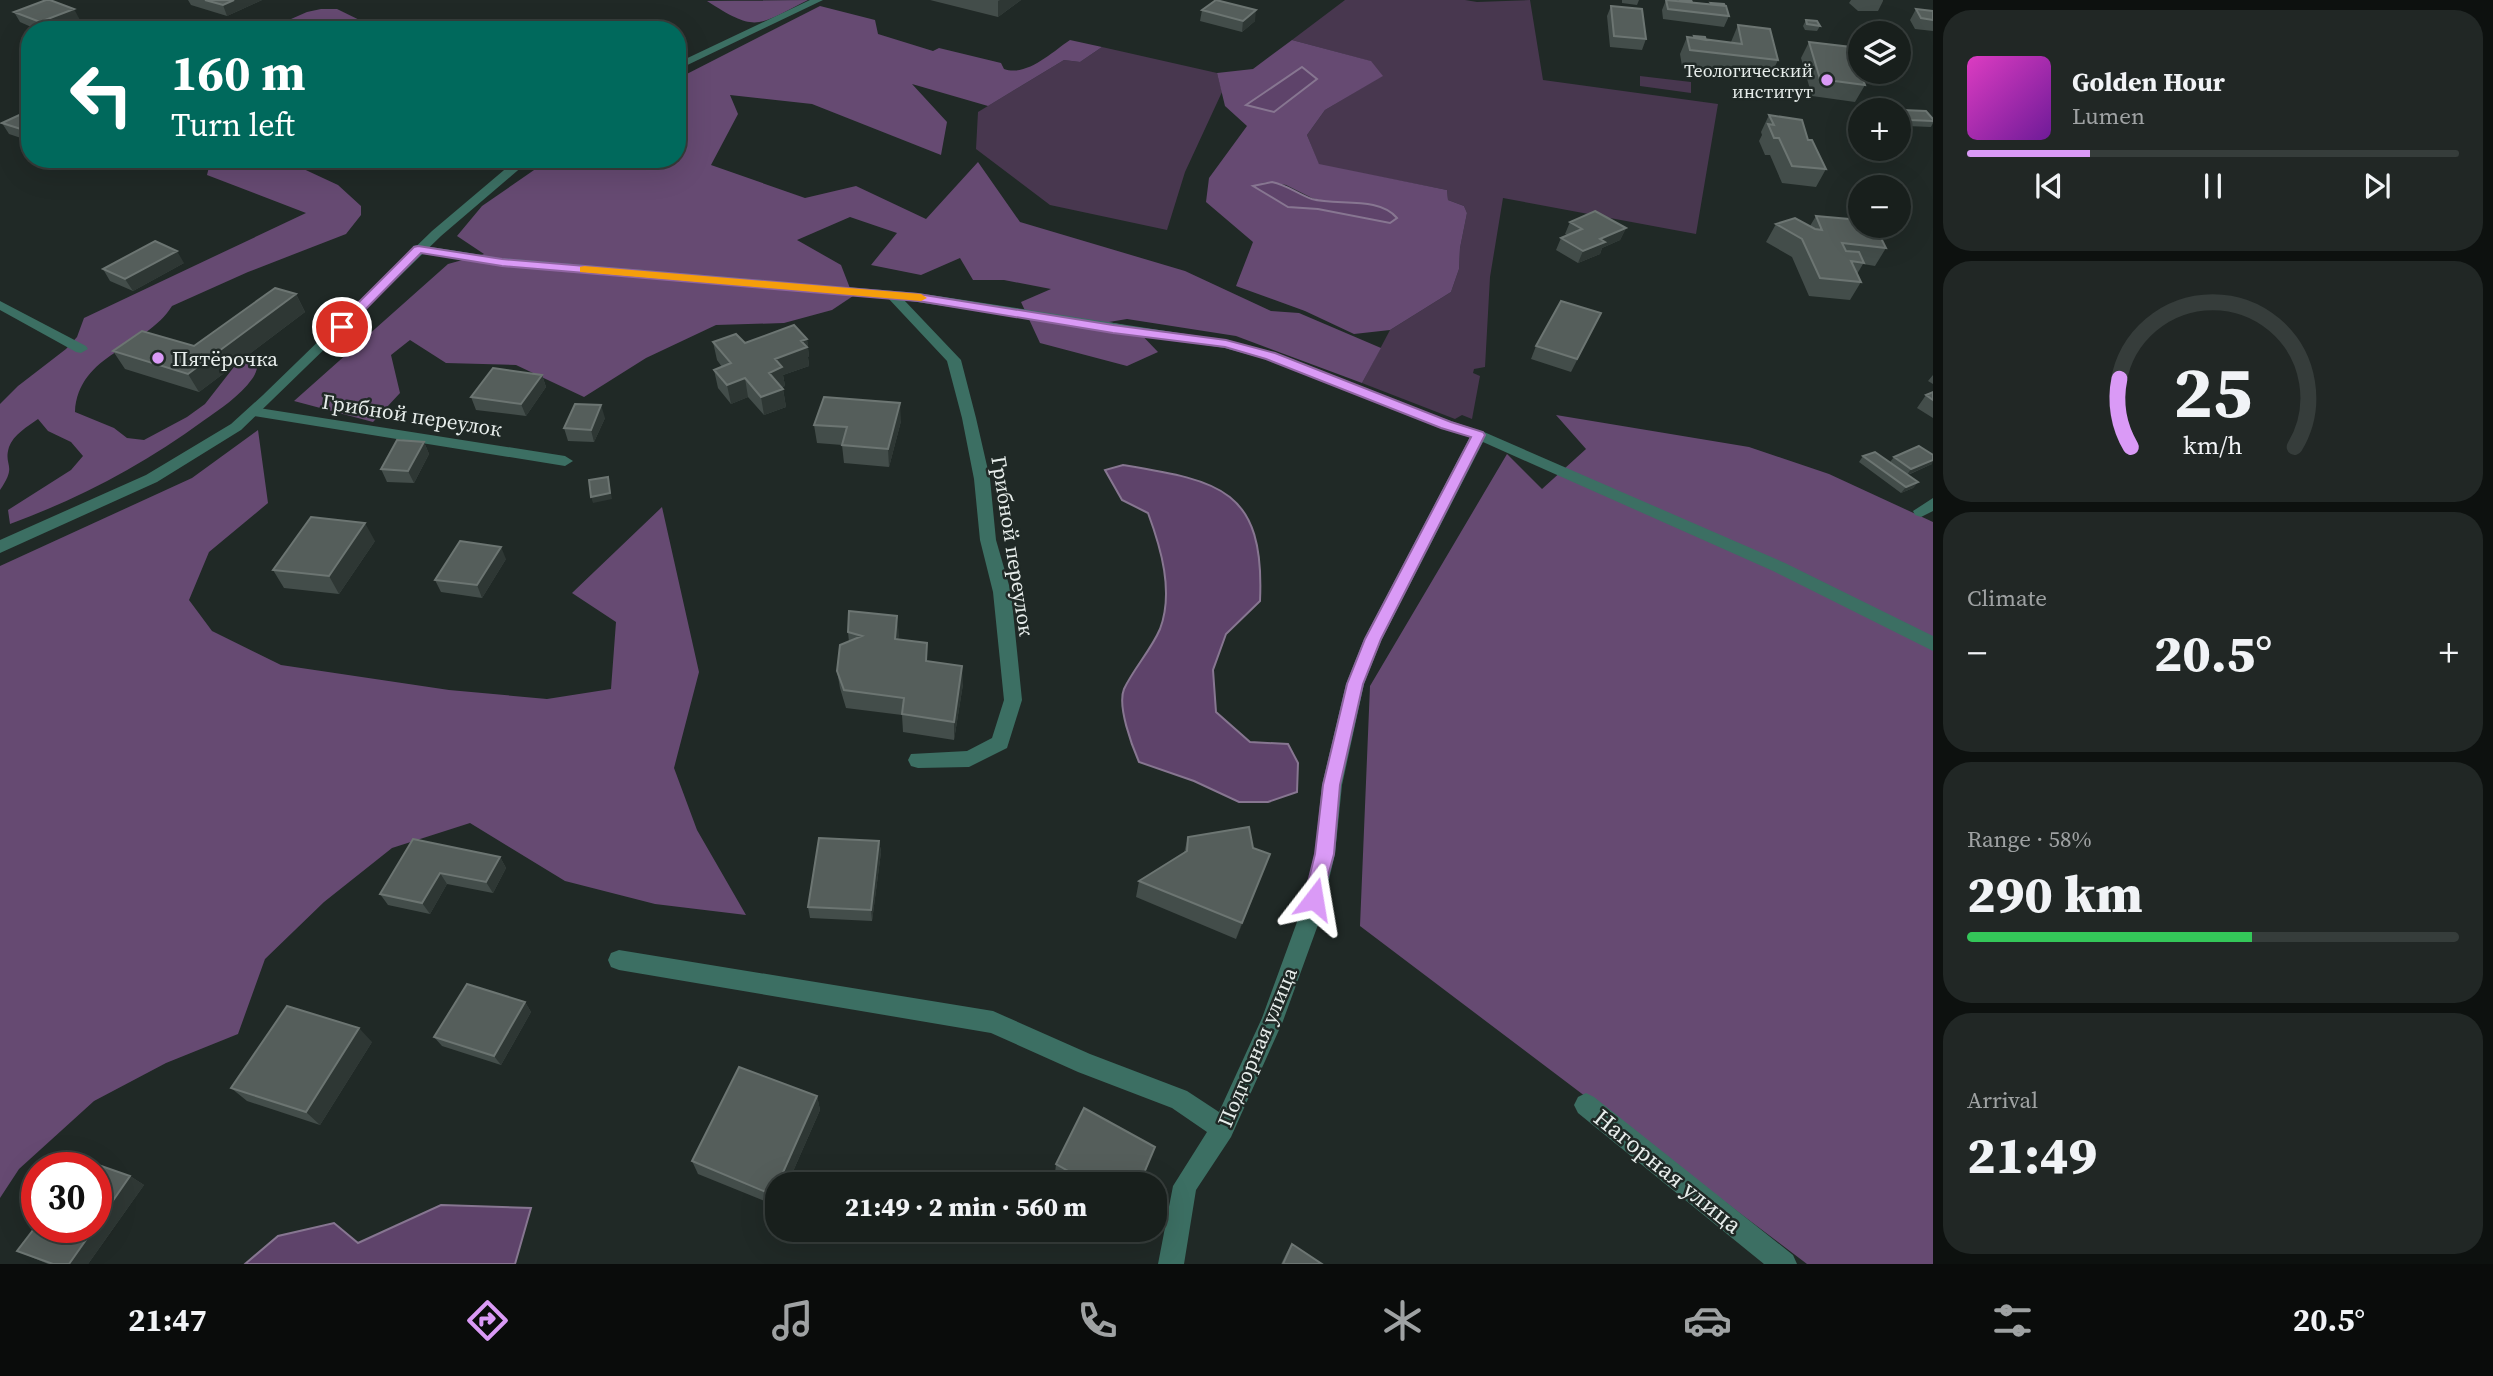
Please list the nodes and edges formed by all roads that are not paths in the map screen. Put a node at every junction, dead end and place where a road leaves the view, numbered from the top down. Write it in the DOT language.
graph roads {
  1 [pos="818,0"];
  2 [pos="686,63"];
  3 [pos="513,168"];
  4 [pos="418,249"];
  5 [pos="892,295"];
  6 [pos="0,305"];
  7 [pos="81,349"];
  8 [pos="252,412"];
  9 [pos="1479,435"];
  10 [pos="565,461"];
  11 [pos="0,547"];
  12 [pos="1933,644"];
  13 [pos="918,760"];
  14 [pos="619,960"];
  15 [pos="1586,1105"];
  16 [pos="1223,1129"];
  17 [pos="1171,1264"];
  18 [pos="1784,1264"];
  1 -- 2 [label="street"];
  3 -- 4 [label="street"];
  4 -- 5 [label="street"];
  4 -- 8 [label="street"];
  5 -- 9 [label="street"];
  5 -- 13 [label="street, Грибной переулок"];
  6 -- 7 [label="street"];
  8 -- 10 [label="street, Грибной переулок"];
  8 -- 11 [label="street"];
  9 -- 12 [label="street"];
  9 -- 16 [label="street, Подгорная улица"];
  14 -- 16 [label="street"];
  15 -- 18 [label="street, Нагорная улица"];
  16 -- 17 [label="street, Подгорная улица"];
}
